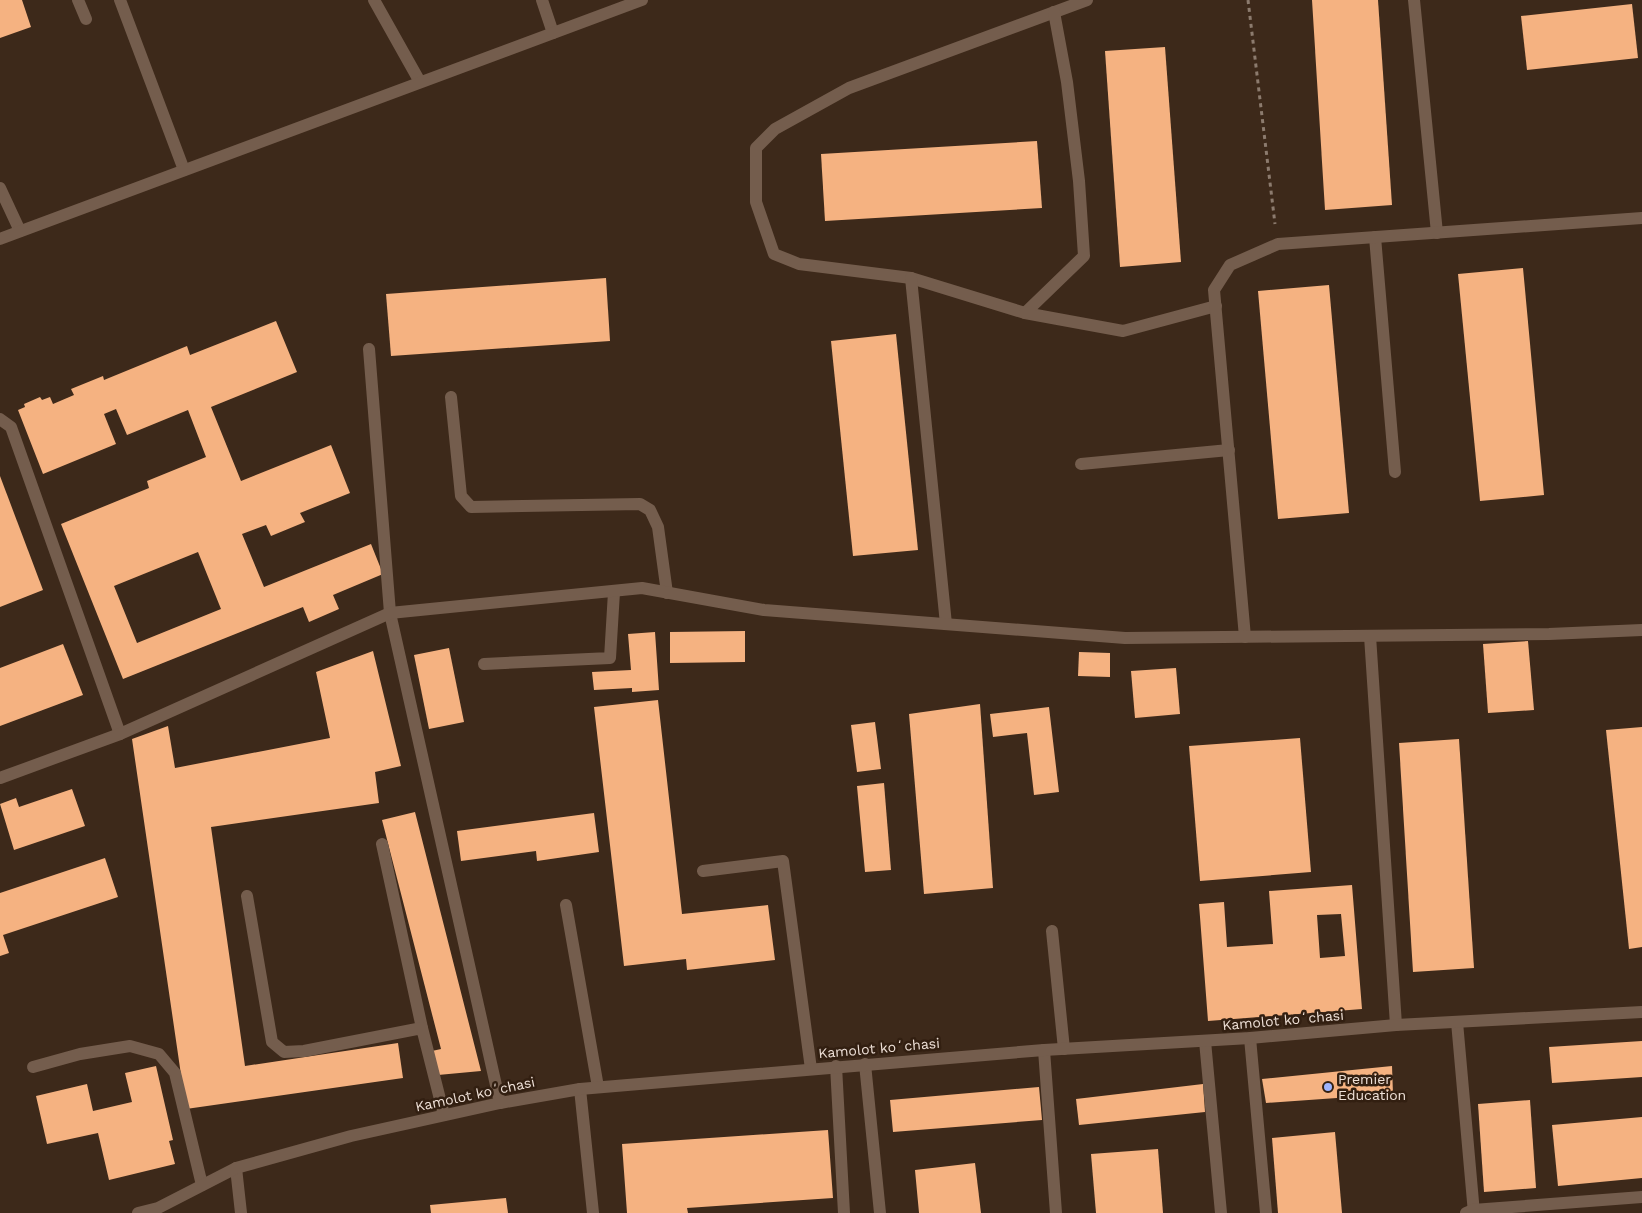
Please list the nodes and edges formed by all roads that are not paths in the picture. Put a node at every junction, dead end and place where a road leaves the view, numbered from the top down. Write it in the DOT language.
graph roads {
  1 [pos="78,0"];
  2 [pos="120,0"];
  3 [pos="374,0"];
  4 [pos="542,0"];
  5 [pos="642,0"];
  6 [pos="1087,0"];
  7 [pos="1414,0"];
  8 [pos="1054,12"];
  9 [pos="86,19"];
  10 [pos="553,33"];
  11 [pos="420,82"];
  12 [pos="184,170"];
  13 [pos="0,188"];
  14 [pos="1642,218"];
  15 [pos="20,231"];
  16 [pos="1437,233"];
  17 [pos="1375,237"];
  18 [pos="0,239"];
  19 [pos="911,278"];
  20 [pos="1216,306"];
  21 [pos="1025,313"];
  22 [pos="369,349"];
  23 [pos="451,397"];
  24 [pos="0,419"];
  25 [pos="1229,450"];
  26 [pos="1080,464"];
  27 [pos="1395,472"];
  28 [pos="614,592"];
  29 [pos="666,593"];
  30 [pos="390,613"];
  31 [pos="946,624"];
  32 [pos="1642,630"];
  33 [pos="1370,636"];
  34 [pos="1245,637"];
  35 [pos="484,664"];
  36 [pos="120,734"];
  37 [pos="0,778"];
  38 [pos="382,844"];
  39 [pos="702,871"];
  40 [pos="246,896"];
  41 [pos="566,905"];
  42 [pos="1052,931"];
  43 [pos="1642,1012"];
  44 [pos="1457,1022"];
  45 [pos="1396,1025"];
  46 [pos="422,1028"];
  47 [pos="1250,1038"];
  48 [pos="1205,1041"];
  49 [pos="1064,1049"];
  50 [pos="1044,1050"];
  51 [pos="865,1064"];
  52 [pos="836,1066"];
  53 [pos="32,1067"];
  54 [pos="811,1069"];
  55 [pos="598,1087"];
  56 [pos="580,1089"];
  57 [pos="500,1103"];
  58 [pos="444,1115"];
  59 [pos="236,1168"];
  60 [pos="202,1186"];
  61 [pos="1642,1197"];
  62 [pos="1471,1212"];
  63 [pos="138,1213"];
  64 [pos="241,1213"];
  65 [pos="593,1213"];
  66 [pos="844,1213"];
  67 [pos="880,1213"];
  68 [pos="1056,1213"];
  69 [pos="1221,1213"];
  70 [pos="1266,1213"];
  1 -- 9 [label="street"];
  2 -- 12 [label="street"];
  3 -- 11 [label="street"];
  4 -- 10 [label="street"];
  5 -- 10 [label="street"];
  6 -- 8 [label="street"];
  7 -- 16 [label="street"];
  8 -- 19 [label="street"];
  8 -- 21 [label="street"];
  10 -- 11 [label="street"];
  11 -- 12 [label="street"];
  12 -- 15 [label="street"];
  13 -- 15 [label="street"];
  14 -- 16 [label="street"];
  15 -- 18 [label="street"];
  16 -- 17 [label="street"];
  17 -- 20 [label="street"];
  17 -- 27 [label="street"];
  19 -- 21 [label="street"];
  19 -- 31 [label="street"];
  20 -- 21 [label="street"];
  20 -- 25 [label="street"];
  22 -- 30 [label="street"];
  23 -- 29 [label="street"];
  24 -- 36 [label="street"];
  25 -- 26 [label="street"];
  25 -- 34 [label="street"];
  28 -- 29 [label="street"];
  28 -- 30 [label="street"];
  28 -- 35 [label="street"];
  29 -- 31 [label="street"];
  30 -- 36 [label="street"];
  30 -- 57 [label="street"];
  31 -- 34 [label="street"];
  32 -- 33 [label="street"];
  33 -- 34 [label="street"];
  33 -- 45 [label="street"];
  36 -- 37 [label="street"];
  38 -- 46 [label="street"];
  39 -- 54 [label="street"];
  40 -- 46 [label="street"];
  41 -- 55 [label="street"];
  42 -- 49 [label="street"];
  43 -- 44 [label="street, Kamolot koʻchasi"];
  44 -- 45 [label="street, Kamolot koʻchasi"];
  44 -- 62 [label="street"];
  45 -- 47 [label="street, Kamolot koʻchasi"];
  46 -- 58 [label="street"];
  47 -- 48 [label="street, Kamolot koʻchasi"];
  47 -- 70 [label="street"];
  48 -- 49 [label="street, Kamolot koʻchasi"];
  48 -- 69 [label="street"];
  49 -- 50 [label="street, Kamolot koʻchasi"];
  50 -- 51 [label="street, Kamolot koʻchasi"];
  50 -- 68 [label="street"];
  51 -- 52 [label="street, Kamolot koʻchasi"];
  51 -- 67 [label="street"];
  52 -- 54 [label="street, Kamolot koʻchasi"];
  52 -- 66 [label="street"];
  53 -- 60 [label="street"];
  54 -- 55 [label="street, Kamolot koʻchasi"];
  55 -- 56 [label="street, Kamolot koʻchasi"];
  56 -- 57 [label="street, Kamolot koʻchasi"];
  56 -- 65 [label="street"];
  57 -- 58 [label="street, Kamolot koʻchasi"];
  58 -- 59 [label="street, Kamolot koʻchasi"];
  59 -- 60 [label="street, Kamolot koʻchasi"];
  59 -- 64 [label="street"];
  60 -- 63 [label="street, Kamolot koʻchasi"];
  61 -- 62 [label="street"];
}
